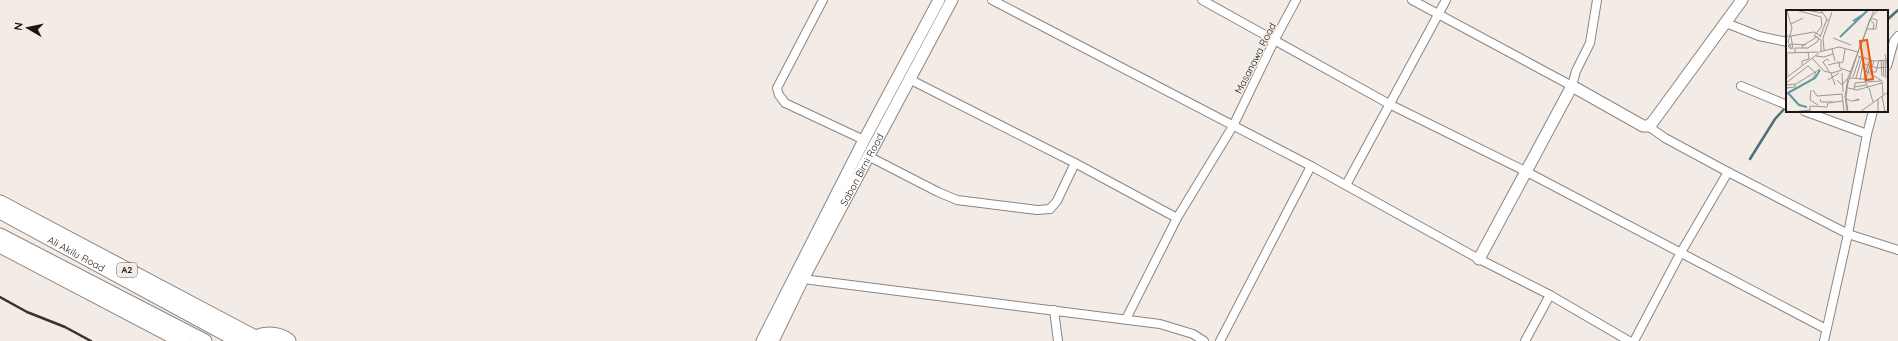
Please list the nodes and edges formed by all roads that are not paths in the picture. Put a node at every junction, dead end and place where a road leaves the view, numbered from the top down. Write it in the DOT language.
graph roads {
  1 [pos="823,0"];
  2 [pos="939,0"];
  3 [pos="952,0"];
  4 [pos="992,0"];
  5 [pos="1202,0"];
  6 [pos="1296,0"];
  7 [pos="1412,0"];
  8 [pos="1446,0"];
  9 [pos="1597,0"];
  10 [pos="1742,0"];
  11 [pos="1438,14"];
  12 [pos="1726,23"];
  13 [pos="1898,36"];
  14 [pos="1275,39"];
  15 [pos="1786,42"];
  16 [pos="1888,62"];
  17 [pos="909,79"];
  18 [pos="1572,86"];
  19 [pos="1741,86"];
  20 [pos="1786,104"];
  21 [pos="1391,105"];
  22 [pos="1807,112"];
  23 [pos="1873,112"];
  24 [pos="1233,126"];
  25 [pos="1648,126"];
  26 [pos="1867,134"];
  27 [pos="864,140"];
  28 [pos="868,156"];
  29 [pos="1075,163"];
  30 [pos="1312,166"];
  31 [pos="1527,172"];
  32 [pos="1728,172"];
  33 [pos="1346,185"];
  34 [pos="0,203"];
  35 [pos="0,212"];
  36 [pos="1177,218"];
  37 [pos="1848,234"];
  38 [pos="0,235"];
  39 [pos="0,245"];
  40 [pos="1898,250"];
  41 [pos="1680,254"];
  42 [pos="1479,259"];
  43 [pos="804,279"];
  44 [pos="1550,295"];
  45 [pos="1054,310"];
  46 [pos="1126,319"];
  47 [pos="1826,329"];
  48 [pos="253,340"];
  49 [pos="183,341"];
  50 [pos="205,341"];
  51 [pos="238,341"];
  52 [pos="288,341"];
  53 [pos="762,341"];
  54 [pos="773,341"];
  55 [pos="1058,341"];
  56 [pos="1204,341"];
  57 [pos="1220,341"];
  58 [pos="1525,341"];
  59 [pos="1629,341"];
  60 [pos="1634,341"];
  61 [pos="1824,341"];
  1 -- 27 [label="street"];
  2 -- 27 [label="street, Sabon Birni Road"];
  3 -- 17 [label="street, Sabon Birni Road"];
  4 -- 24 [label="street"];
  5 -- 14 [label="street"];
  6 -- 14 [label="street, Masanawa Road"];
  7 -- 11 [label="street"];
  8 -- 11 [label="street"];
  9 -- 18 [label="street"];
  10 -- 12 [label="street"];
  11 -- 18 [label="street"];
  11 -- 21 [label="street"];
  12 -- 15 [label="street"];
  12 -- 25 [label="street"];
  13 -- 16 [label="street"];
  14 -- 21 [label="street"];
  14 -- 24 [label="street, Masanawa Road"];
  17 -- 28 [label="street, Sabon Birni Road"];
  17 -- 29 [label="street"];
  18 -- 25 [label="street"];
  18 -- 31 [label="street"];
  19 -- 20 [label="street"];
  21 -- 31 [label="street"];
  21 -- 33 [label="street"];
  22 -- 26 [label="street"];
  23 -- 26 [label="street"];
  24 -- 30 [label="street"];
  24 -- 36 [label="street, Masanawa Road"];
  25 -- 32 [label="street"];
  26 -- 37 [label="street"];
  27 -- 53 [label="street, Sabon Birni Road"];
  28 -- 29 [label="street"];
  28 -- 43 [label="street, Sabon Birni Road"];
  29 -- 36 [label="street"];
  30 -- 33 [label="street"];
  30 -- 57 [label="street"];
  31 -- 41 [label="street"];
  31 -- 42 [label="street"];
  32 -- 37 [label="street"];
  32 -- 41 [label="street"];
  33 -- 42 [label="street"];
  34 -- 48 [label="highway, A2"];
  35 -- 51 [label="main road, Ali Akilu Road"];
  36 -- 46 [label="street, Masanawa Road"];
  37 -- 40 [label="street"];
  37 -- 47 [label="street"];
  38 -- 50 [label="main road, Ali Akilu Road"];
  39 -- 49 [label="highway"];
  41 -- 47 [label="street"];
  41 -- 60 [label="street"];
  42 -- 44 [label="street"];
  43 -- 45 [label="street"];
  43 -- 54 [label="street, Sabon Birni Road"];
  44 -- 58 [label="street"];
  44 -- 59 [label="street"];
  45 -- 46 [label="street"];
  45 -- 55 [label="street"];
  46 -- 56 [label="street"];
  47 -- 61 [label="street"];
  48 -- 52 [label="highway, A2"];
}
